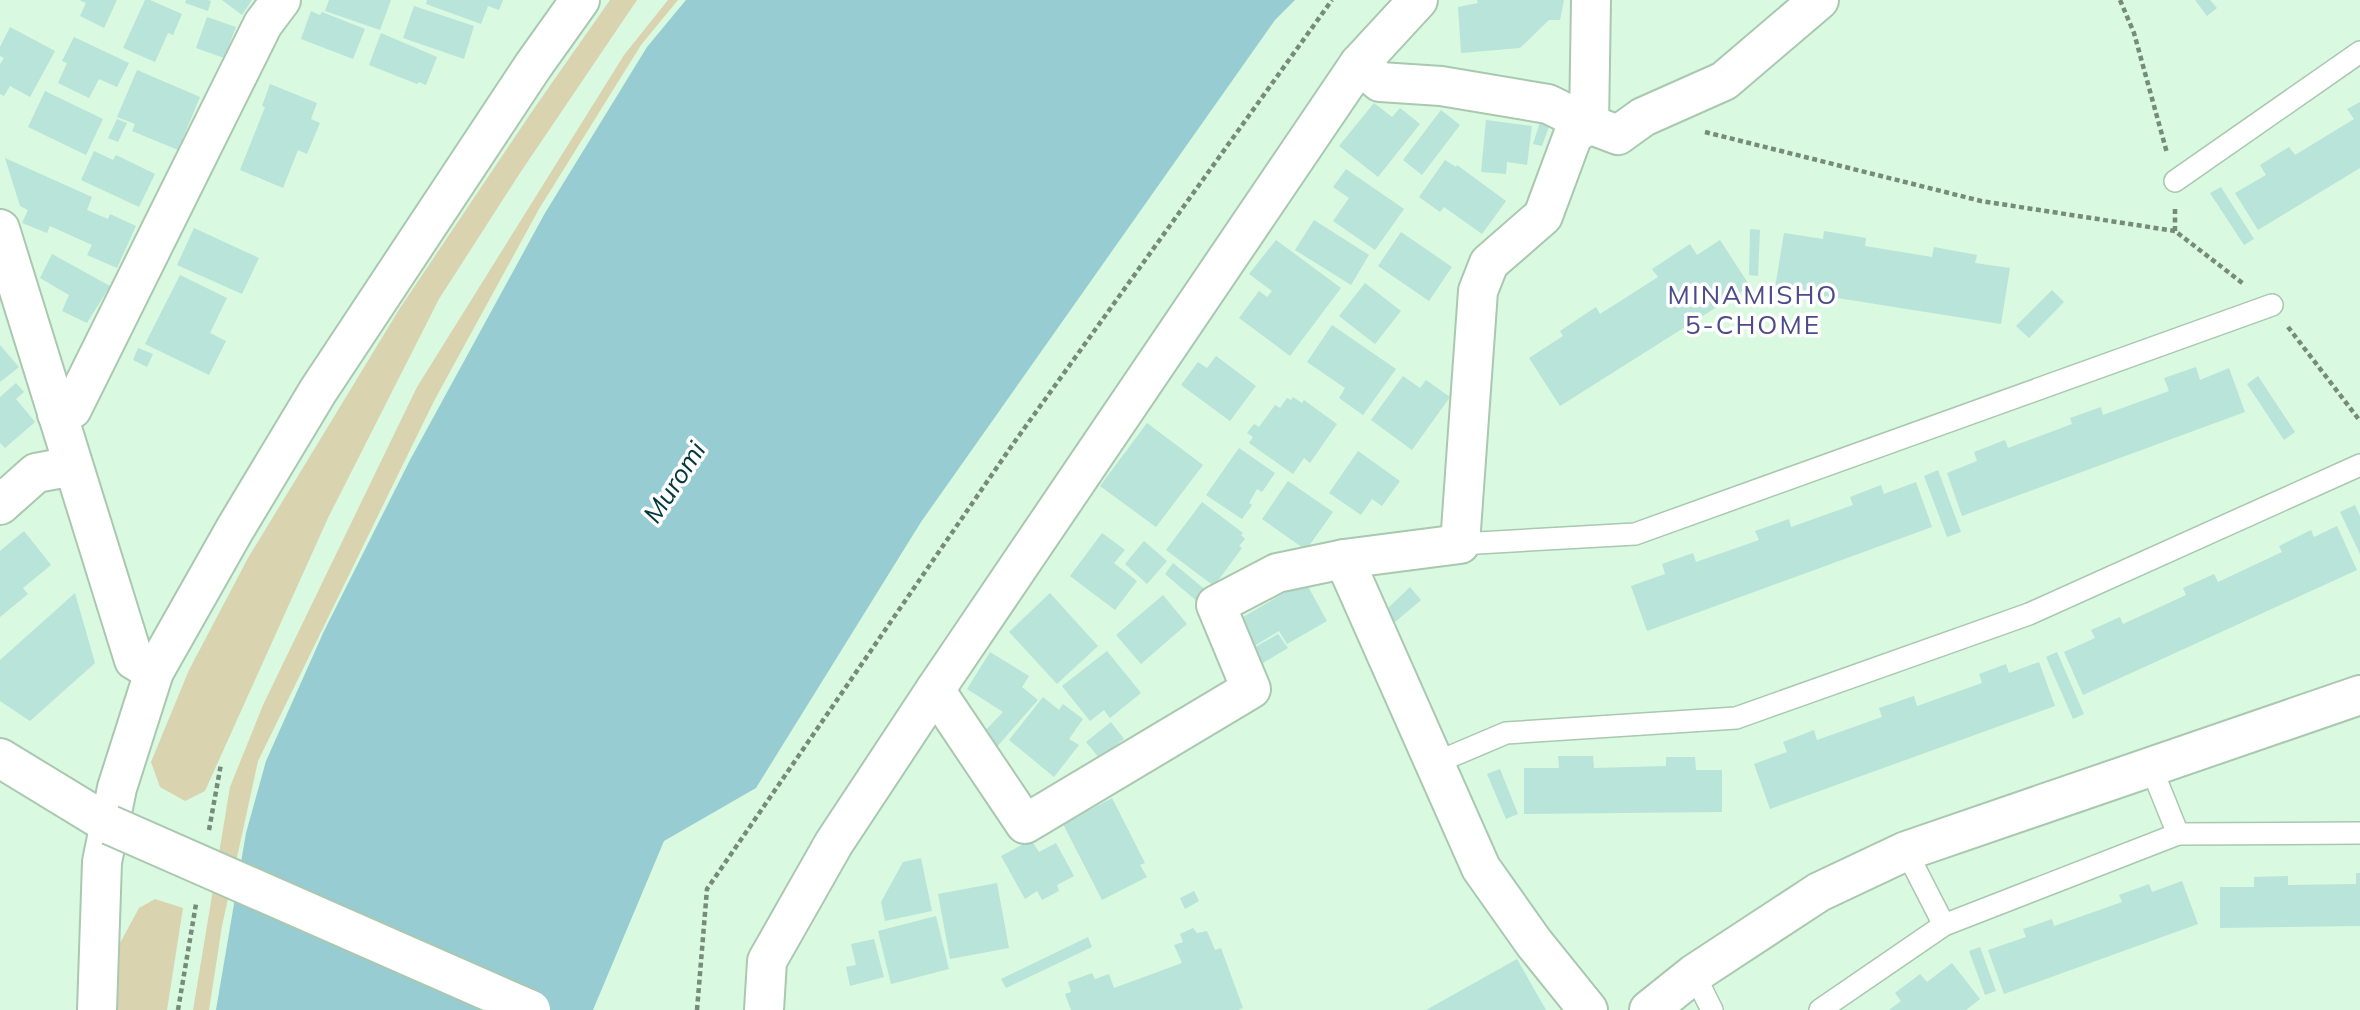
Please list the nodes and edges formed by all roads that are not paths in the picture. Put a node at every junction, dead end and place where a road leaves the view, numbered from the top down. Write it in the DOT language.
graph roads {
  1 [pos="281,0"];
  2 [pos="580,0"];
  3 [pos="1418,0"];
  4 [pos="1591,0"];
  5 [pos="1819,0"];
  6 [pos="2360,52"];
  7 [pos="1359,64"];
  8 [pos="1589,124"];
  9 [pos="2175,181"];
  10 [pos="0,229"];
  11 [pos="9,293"];
  12 [pos="2272,305"];
  13 [pos="57,414"];
  14 [pos="2360,465"];
  15 [pos="73,466"];
  16 [pos="0,505"];
  17 [pos="1460,544"];
  18 [pos="1344,559"];
  19 [pos="154,672"];
  20 [pos="935,690"];
  21 [pos="2360,695"];
  22 [pos="0,758"];
  23 [pos="1433,764"];
  24 [pos="2151,767"];
  25 [pos="110,825"];
  26 [pos="2360,833"];
  27 [pos="2178,834"];
  28 [pos="1906,851"];
  29 [pos="1944,925"];
  30 [pos="1694,974"];
  31 [pos="97,1010"];
  32 [pos="531,1010"];
  33 [pos="764,1010"];
  34 [pos="1587,1010"];
  35 [pos="1649,1010"];
  36 [pos="1712,1010"];
  37 [pos="1821,1010"];
  1 -- 13 [label="street"];
  2 -- 19 [label="street"];
  3 -- 7 [label="street"];
  4 -- 8 [label="street"];
  5 -- 8 [label="street"];
  6 -- 9 [label="lane"];
  7 -- 8 [label="street"];
  7 -- 20 [label="street"];
  8 -- 17 [label="street"];
  10 -- 11 [label="street"];
  11 -- 13 [label="street"];
  12 -- 17 [label="lane"];
  13 -- 15 [label="street"];
  14 -- 23 [label="lane"];
  15 -- 16 [label="street"];
  15 -- 19 [label="street"];
  17 -- 18 [label="street"];
  18 -- 20 [label="street"];
  18 -- 23 [label="street"];
  19 -- 25 [label="street"];
  20 -- 33 [label="street"];
  21 -- 24 [label="street"];
  22 -- 25 [label="street"];
  23 -- 34 [label="street"];
  24 -- 27 [label="lane"];
  24 -- 28 [label="street"];
  25 -- 31 [label="street"];
  25 -- 32 [label="street, bridge"];
  26 -- 27 [label="lane"];
  27 -- 29 [label="lane"];
  28 -- 29 [label="lane"];
  28 -- 30 [label="street"];
  29 -- 37 [label="lane"];
  30 -- 35 [label="street"];
  30 -- 36 [label="lane"];
}
